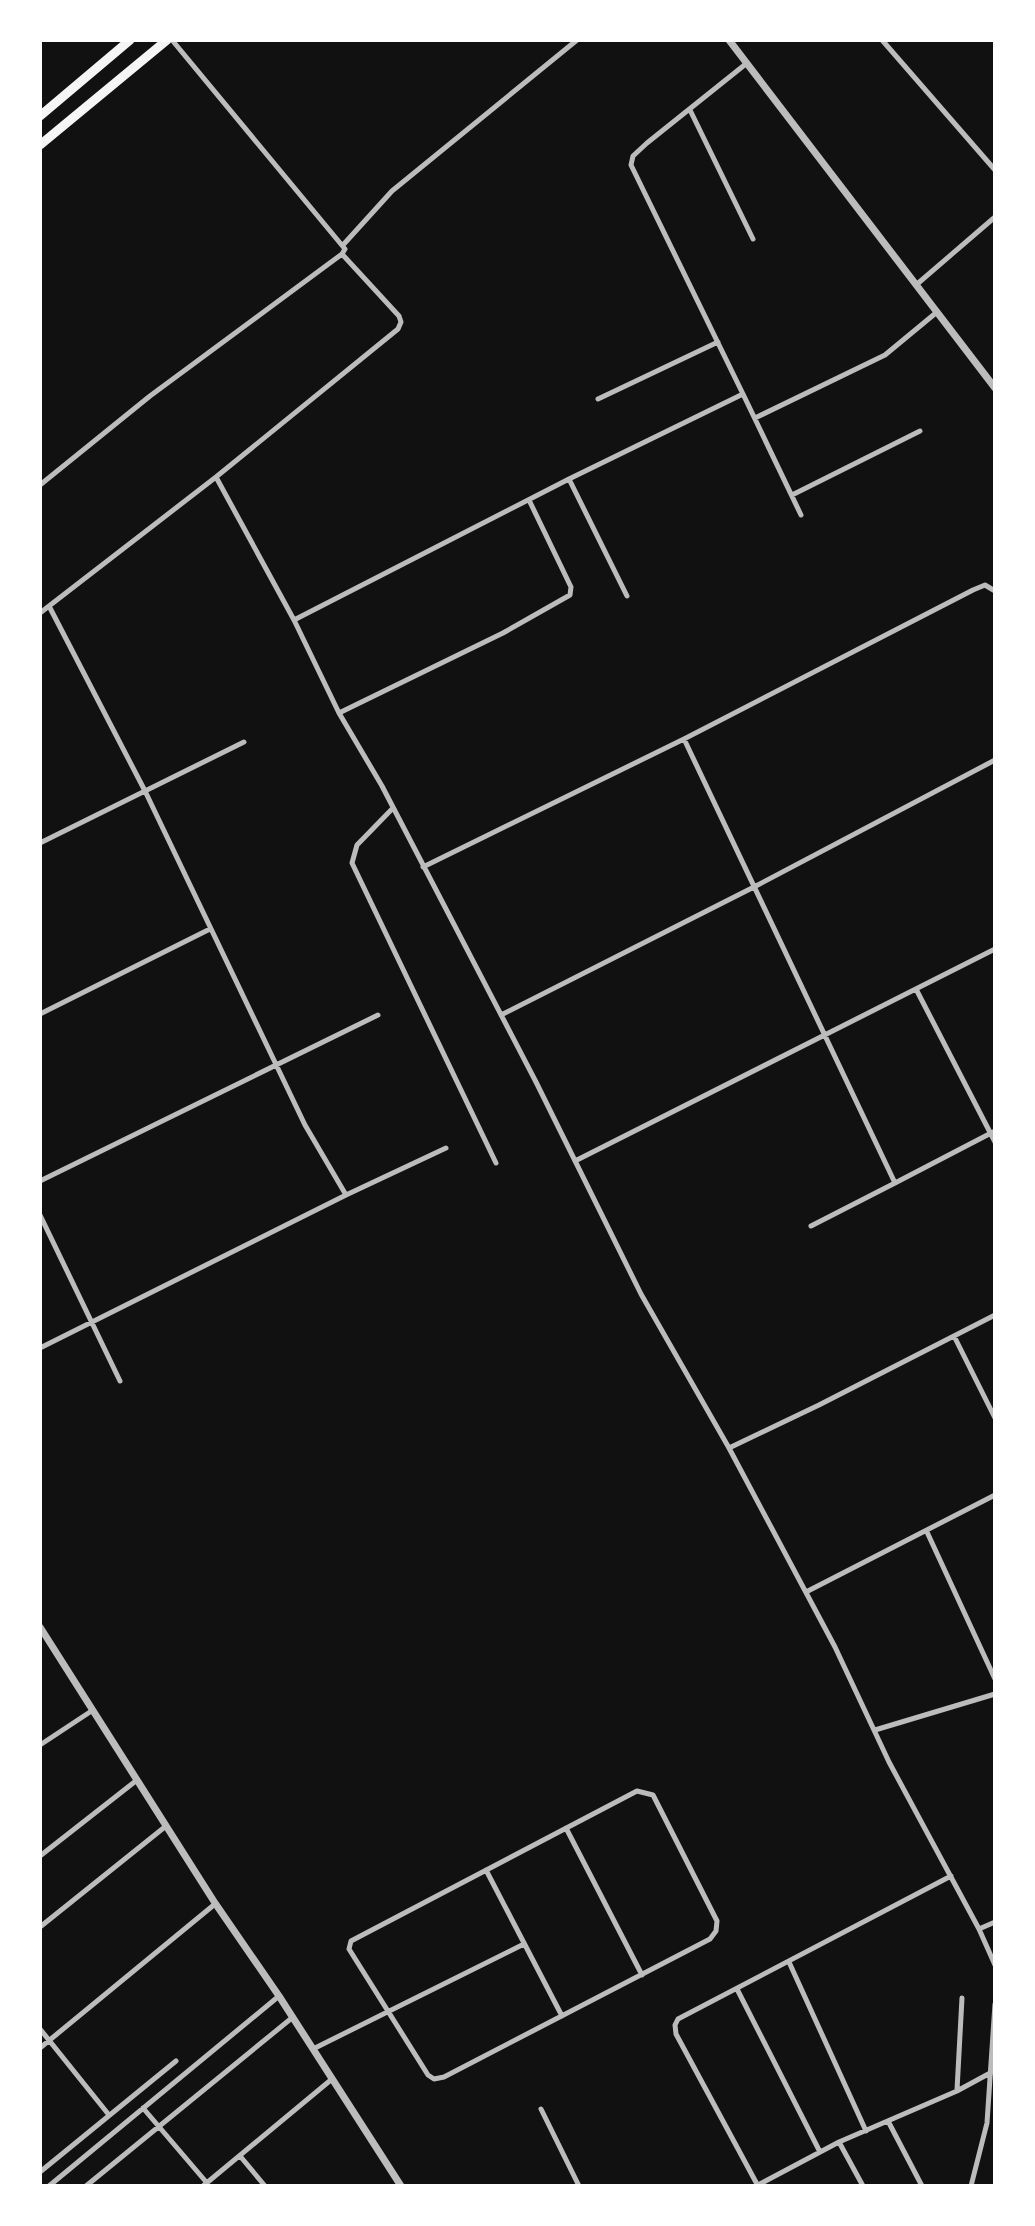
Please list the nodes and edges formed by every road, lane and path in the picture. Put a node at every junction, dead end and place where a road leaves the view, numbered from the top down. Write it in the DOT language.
graph roads {
  1 [pos="130,40"];
  2 [pos="170,40"];
  3 [pos="577,40"];
  4 [pos="729,40"];
  5 [pos="882,40"];
  6 [pos="747,63"];
  7 [pos="690,110"];
  8 [pos="40,116"];
  9 [pos="40,145"];
  10 [pos="995,170"];
  11 [pos="995,217"];
  12 [pos="753,239"];
  13 [pos="343,245"];
  14 [pos="342,254"];
  15 [pos="916,285"];
  16 [pos="937,312"];
  17 [pos="718,342"];
  18 [pos="995,388"];
  19 [pos="743,394"];
  20 [pos="598,399"];
  21 [pos="755,418"];
  22 [pos="920,431"];
  23 [pos="216,477"];
  24 [pos="569,479"];
  25 [pos="40,485"];
  26 [pos="792,495"];
  27 [pos="529,500"];
  28 [pos="801,515"];
  29 [pos="995,591"];
  30 [pos="627,596"];
  31 [pos="49,606"];
  32 [pos="40,613"];
  33 [pos="294,620"];
  34 [pos="339,713"];
  35 [pos="684,739"];
  36 [pos="244,742"];
  37 [pos="995,760"];
  38 [pos="145,791"];
  39 [pos="393,808"];
  40 [pos="40,843"];
  41 [pos="423,867"];
  42 [pos="754,887"];
  43 [pos="210,929"];
  44 [pos="995,949"];
  45 [pos="916,989"];
  46 [pos="40,1014"];
  47 [pos="378,1015"];
  48 [pos="501,1015"];
  49 [pos="824,1035"];
  50 [pos="277,1064"];
  51 [pos="993,1132"];
  52 [pos="995,1142"];
  53 [pos="446,1148"];
  54 [pos="575,1161"];
  55 [pos="496,1163"];
  56 [pos="40,1181"];
  57 [pos="895,1183"];
  58 [pos="346,1195"];
  59 [pos="40,1215"];
  60 [pos="811,1226"];
  61 [pos="995,1315"];
  62 [pos="93,1322"];
  63 [pos="954,1336"];
  64 [pos="40,1348"];
  65 [pos="120,1381"];
  66 [pos="995,1418"];
  67 [pos="729,1448"];
  68 [pos="994,1498"];
  69 [pos="927,1532"];
  70 [pos="806,1592"];
  71 [pos="40,1627"];
  72 [pos="995,1679"];
  73 [pos="995,1694"];
  74 [pos="93,1710"];
  75 [pos="875,1730"];
  76 [pos="40,1745"];
  77 [pos="137,1780"];
  78 [pos="166,1826"];
  79 [pos="566,1828"];
  80 [pos="40,1856"];
  81 [pos="486,1870"];
  82 [pos="951,1876"];
  83 [pos="215,1903"];
  84 [pos="995,1922"];
  85 [pos="40,1927"];
  86 [pos="979,1929"];
  87 [pos="524,1944"];
  88 [pos="789,1962"];
  89 [pos="995,1965"];
  90 [pos="642,1975"];
  91 [pos="737,1989"];
  92 [pos="279,1996"];
  93 [pos="962,1998"];
  94 [pos="995,2004"];
  95 [pos="388,2011"];
  96 [pos="562,2016"];
  97 [pos="293,2017"];
  98 [pos="40,2029"];
  99 [pos="49,2040"];
  100 [pos="40,2048"];
  101 [pos="313,2049"];
  102 [pos="176,2061"];
  103 [pos="992,2072"];
  104 [pos="332,2079"];
  105 [pos="957,2091"];
  106 [pos="143,2108"];
  107 [pos="541,2109"];
  108 [pos="109,2115"];
  109 [pos="995,2119"];
  110 [pos="888,2121"];
  111 [pos="987,2123"];
  112 [pos="158,2127"];
  113 [pos="866,2131"];
  114 [pos="839,2142"];
  115 [pos="820,2152"];
  116 [pos="240,2156"];
  117 [pos="40,2172"];
  118 [pos="205,2185"];
  119 [pos="49,2186"];
  120 [pos="86,2186"];
  121 [pos="265,2186"];
  122 [pos="401,2186"];
  123 [pos="579,2186"];
  124 [pos="758,2186"];
  125 [pos="863,2186"];
  126 [pos="922,2186"];
  127 [pos="971,2186"];
  1 -- 8 [label="highway"];
  2 -- 9 [label="highway"];
  2 -- 13 [label="street"];
  3 -- 13 [label="street"];
  4 -- 6 [label="street"];
  5 -- 10 [label="street"];
  6 -- 7 [label="street"];
  6 -- 15 [label="street"];
  7 -- 12 [label="street"];
  7 -- 17 [label="street"];
  11 -- 15 [label="street"];
  13 -- 14 [label="street"];
  14 -- 23 [label="street"];
  14 -- 25 [label="street"];
  15 -- 16 [label="street"];
  16 -- 18 [label="street"];
  16 -- 21 [label="street"];
  17 -- 19 [label="street"];
  17 -- 20 [label="street"];
  19 -- 21 [label="street"];
  19 -- 24 [label="street"];
  21 -- 26 [label="street"];
  22 -- 26 [label="street"];
  23 -- 31 [label="street"];
  23 -- 33 [label="street"];
  24 -- 27 [label="street"];
  24 -- 30 [label="street"];
  26 -- 28 [label="street"];
  27 -- 33 [label="street"];
  27 -- 34 [label="street"];
  29 -- 35 [label="street"];
  31 -- 32 [label="street"];
  31 -- 38 [label="street"];
  33 -- 34 [label="street"];
  34 -- 39 [label="street"];
  35 -- 41 [label="street"];
  35 -- 42 [label="street"];
  36 -- 38 [label="street"];
  37 -- 42 [label="street"];
  38 -- 40 [label="street"];
  38 -- 43 [label="street"];
  39 -- 41 [label="street"];
  39 -- 55 [label="street"];
  41 -- 48 [label="street"];
  42 -- 48 [label="street"];
  42 -- 49 [label="street"];
  43 -- 46 [label="street"];
  43 -- 50 [label="street"];
  44 -- 45 [label="street"];
  45 -- 49 [label="street"];
  45 -- 51 [label="street"];
  47 -- 50 [label="street"];
  48 -- 54 [label="street"];
  49 -- 54 [label="street"];
  49 -- 57 [label="street"];
  50 -- 56 [label="street"];
  50 -- 58 [label="street"];
  51 -- 52 [label="street"];
  51 -- 57 [label="street"];
  53 -- 58 [label="street"];
  54 -- 67 [label="street"];
  57 -- 60 [label="street"];
  58 -- 62 [label="street"];
  59 -- 62 [label="street"];
  61 -- 63 [label="street"];
  62 -- 64 [label="street"];
  62 -- 65 [label="street"];
  63 -- 66 [label="street"];
  63 -- 67 [label="street"];
  67 -- 70 [label="street"];
  68 -- 69 [label="street"];
  69 -- 70 [label="street"];
  69 -- 72 [label="street"];
  70 -- 75 [label="street"];
  71 -- 74 [label="street"];
  73 -- 75 [label="street"];
  74 -- 76 [label="street"];
  74 -- 77 [label="street"];
  75 -- 82 [label="street"];
  77 -- 78 [label="street"];
  77 -- 80 [label="street"];
  78 -- 83 [label="street"];
  78 -- 85 [label="street"];
  79 -- 81 [label="street"];
  79 -- 90 [label="street"];
  79 -- 90 [label="street"];
  81 -- 87 [label="street"];
  81 -- 95 [label="street"];
  82 -- 86 [label="street"];
  82 -- 88 [label="street"];
  83 -- 92 [label="street"];
  83 -- 99 [label="street"];
  84 -- 86 [label="street"];
  86 -- 89 [label="street"];
  87 -- 95 [label="street"];
  87 -- 96 [label="street"];
  88 -- 91 [label="street"];
  88 -- 113 [label="street"];
  90 -- 96 [label="street"];
  91 -- 115 [label="street"];
  91 -- 124 [label="street"];
  92 -- 97 [label="street"];
  92 -- 106 [label="street"];
  93 -- 105 [label="street"];
  94 -- 103 [label="street"];
  95 -- 96 [label="street"];
  95 -- 101 [label="street"];
  97 -- 101 [label="street"];
  97 -- 112 [label="street"];
  98 -- 99 [label="street"];
  99 -- 100 [label="street"];
  99 -- 108 [label="street"];
  101 -- 104 [label="street"];
  102 -- 108 [label="street"];
  103 -- 105 [label="street"];
  103 -- 111 [label="street"];
  104 -- 116 [label="street"];
  104 -- 122 [label="street"];
  105 -- 110 [label="street"];
  106 -- 112 [label="street"];
  106 -- 119 [label="street"];
  107 -- 123 [label="street"];
  108 -- 117 [label="street"];
  109 -- 111 [label="street"];
  110 -- 113 [label="street"];
  110 -- 126 [label="street"];
  111 -- 127 [label="street"];
  112 -- 118 [label="street"];
  112 -- 120 [label="street"];
  113 -- 114 [label="street"];
  114 -- 115 [label="street"];
  114 -- 125 [label="street"];
  115 -- 124 [label="street"];
  116 -- 118 [label="street"];
  116 -- 121 [label="street"];
}
